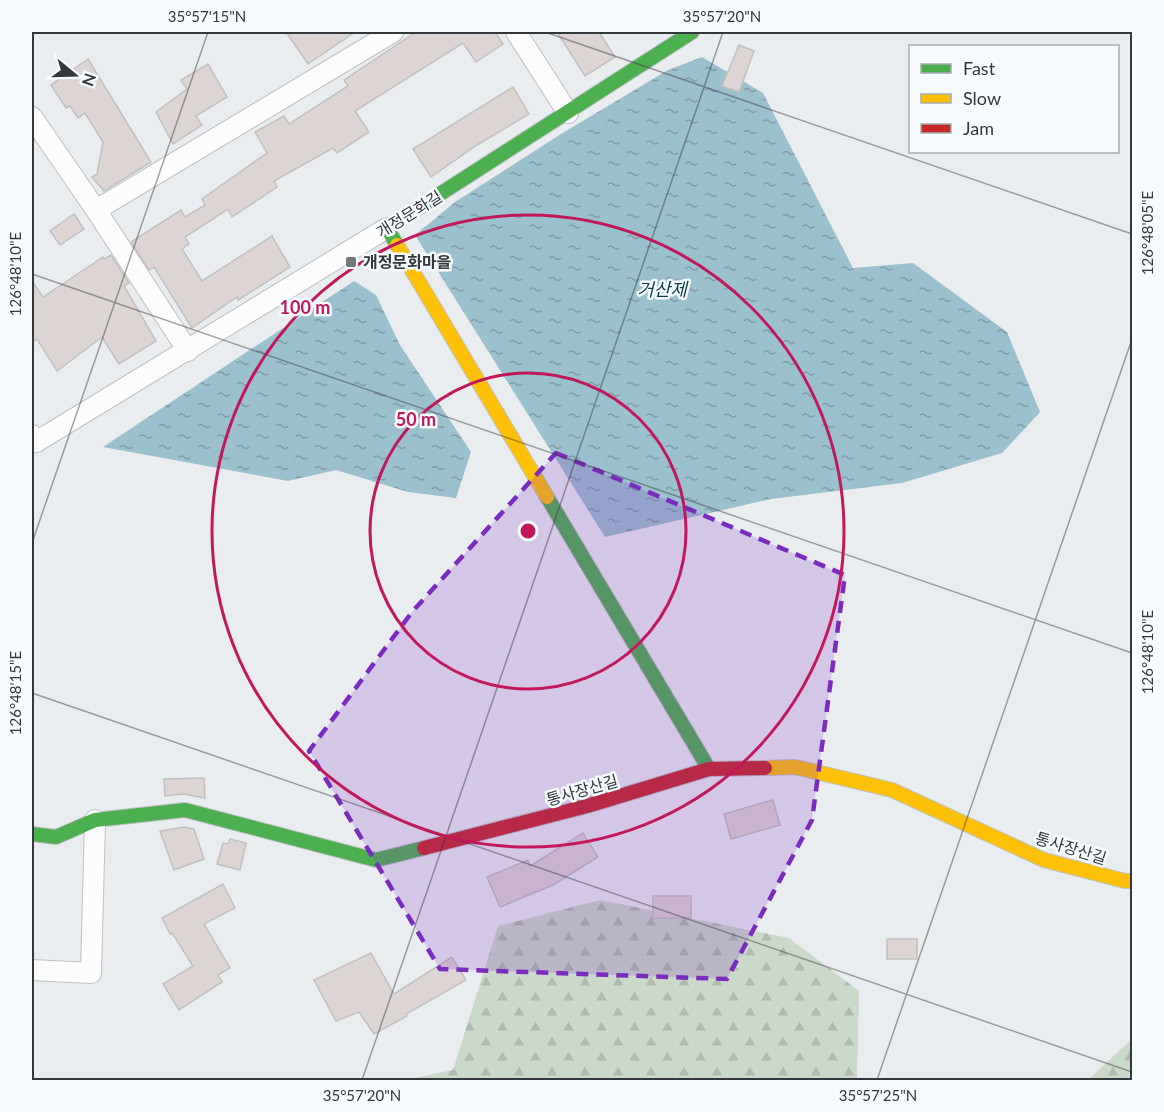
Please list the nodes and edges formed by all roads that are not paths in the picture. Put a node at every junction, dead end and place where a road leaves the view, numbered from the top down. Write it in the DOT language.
graph roads {
  1 [pos="393,32"];
  2 [pos="516,32"];
  3 [pos="692,32"];
  4 [pos="568,113"];
  5 [pos="32,117"];
  6 [pos="96,210"];
  7 [pos="387,228"];
  8 [pos="188,351"];
  9 [pos="32,435"];
  10 [pos="709,769"];
  11 [pos="95,820"];
  12 [pos="32,834"];
  13 [pos="1132,881"];
  14 [pos="32,970"];
  1 -- 6 [label="street"];
  2 -- 4 [label="street"];
  3 -- 4 [label="street, 개정문화길"];
  4 -- 7 [label="street, 개정문화길"];
  5 -- 6 [label="street"];
  6 -- 8 [label="street"];
  7 -- 8 [label="street, 개정문화길"];
  7 -- 10 [label="street"];
  8 -- 9 [label="street, 개정문화길"];
  10 -- 11 [label="street, 통사장산길"];
  10 -- 13 [label="street, 통사장산길"];
  11 -- 12 [label="street, 통사장산길"];
  11 -- 14 [label="street"];
}
